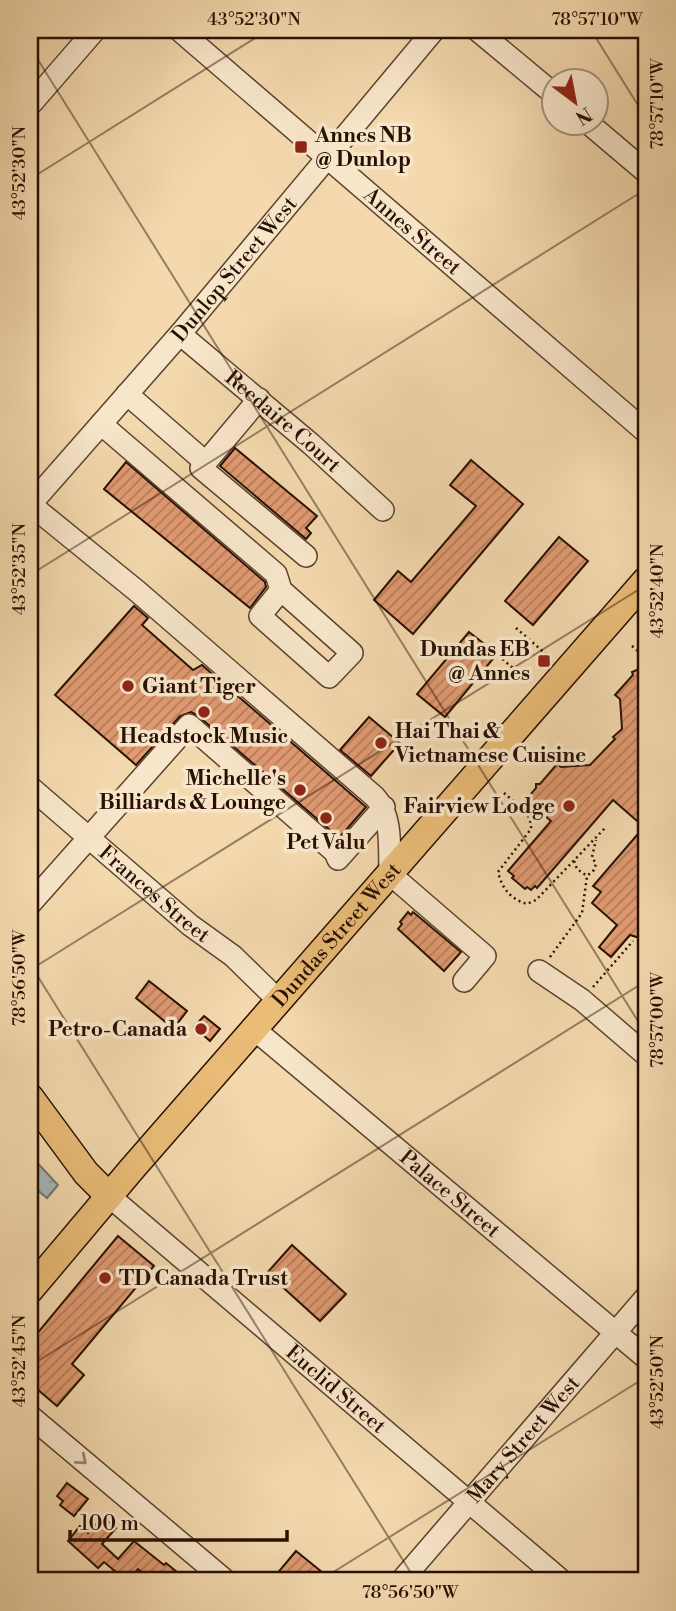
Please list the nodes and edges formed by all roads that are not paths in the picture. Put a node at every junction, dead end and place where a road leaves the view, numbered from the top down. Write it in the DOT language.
graph roads {
  1 [pos="95,30"];
  2 [pos="178,30"];
  3 [pos="434,30"];
  4 [pos="477,30"];
  5 [pos="540,82"];
  6 [pos="30,105"];
  7 [pos="603,136"];
  8 [pos="329,159"];
  9 [pos="646,173"];
  10 [pos="180,334"];
  11 [pos="127,394"];
  12 [pos="259,399"];
  13 [pos="101,424"];
  14 [pos="646,432"];
  15 [pos="205,462"];
  16 [pos="30,505"];
  17 [pos="383,510"];
  18 [pos="306,556"];
  19 [pos="646,580"];
  20 [pos="281,590"];
  21 [pos="30,787"];
  22 [pos="384,807"];
  23 [pos="87,838"];
  24 [pos="390,874"];
  25 [pos="30,904"];
  26 [pos="539,971"];
  27 [pos="464,981"];
  28 [pos="279,1001"];
  29 [pos="254,1029"];
  30 [pos="646,1055"];
  31 [pos="30,1097"];
  32 [pos="109,1196"];
  33 [pos="30,1290"];
  34 [pos="646,1297"];
  35 [pos="615,1332"];
  36 [pos="646,1358"];
  37 [pos="30,1416"];
  38 [pos="468,1502"];
  39 [pos="226,1581"];
  40 [pos="401,1581"];
  41 [pos="562,1581"];
  1 -- 6 [label="street"];
  2 -- 8 [label="street, Annes Street"];
  3 -- 8 [label="street, Dunlop Street West"];
  4 -- 5 [label="street"];
  7 -- 9 [label="street"];
  8 -- 10 [label="street, Dunlop Street West"];
  8 -- 14 [label="street, Annes Street"];
  10 -- 11 [label="street, Dunlop Street West"];
  10 -- 12 [label="street, Reedaire Court"];
  11 -- 13 [label="street, Dunlop Street West"];
  11 -- 15 [label="street"];
  12 -- 15 [label="street"];
  12 -- 17 [label="street, Reedaire Court"];
  13 -- 16 [label="street, Dunlop Street West"];
  13 -- 20 [label="street"];
  15 -- 18 [label="street"];
  16 -- 22 [label="street"];
  19 -- 24 [label="main road, Dundas Street West"];
  21 -- 23 [label="street, Frances Street"];
  22 -- 23 [label="street"];
  22 -- 24 [label="street"];
  23 -- 25 [label="street"];
  23 -- 28 [label="street, Frances Street"];
  24 -- 27 [label="street"];
  24 -- 28 [label="main road, Dundas Street West"];
  26 -- 30 [label="street"];
  28 -- 29 [label="main road, Dundas Street West"];
  29 -- 32 [label="main road, Dundas Street West"];
  29 -- 35 [label="street, Palace Street"];
  31 -- 32 [label="main road"];
  32 -- 33 [label="main road, Dundas Street West"];
  32 -- 38 [label="street, Euclid Street"];
  34 -- 35 [label="street, Mary Street West"];
  35 -- 36 [label="street, Palace Street"];
  35 -- 38 [label="street, Mary Street West"];
  37 -- 39 [label="street, one-way"];
  38 -- 40 [label="street, Mary Street West"];
  38 -- 41 [label="street, Euclid Street"];
}
